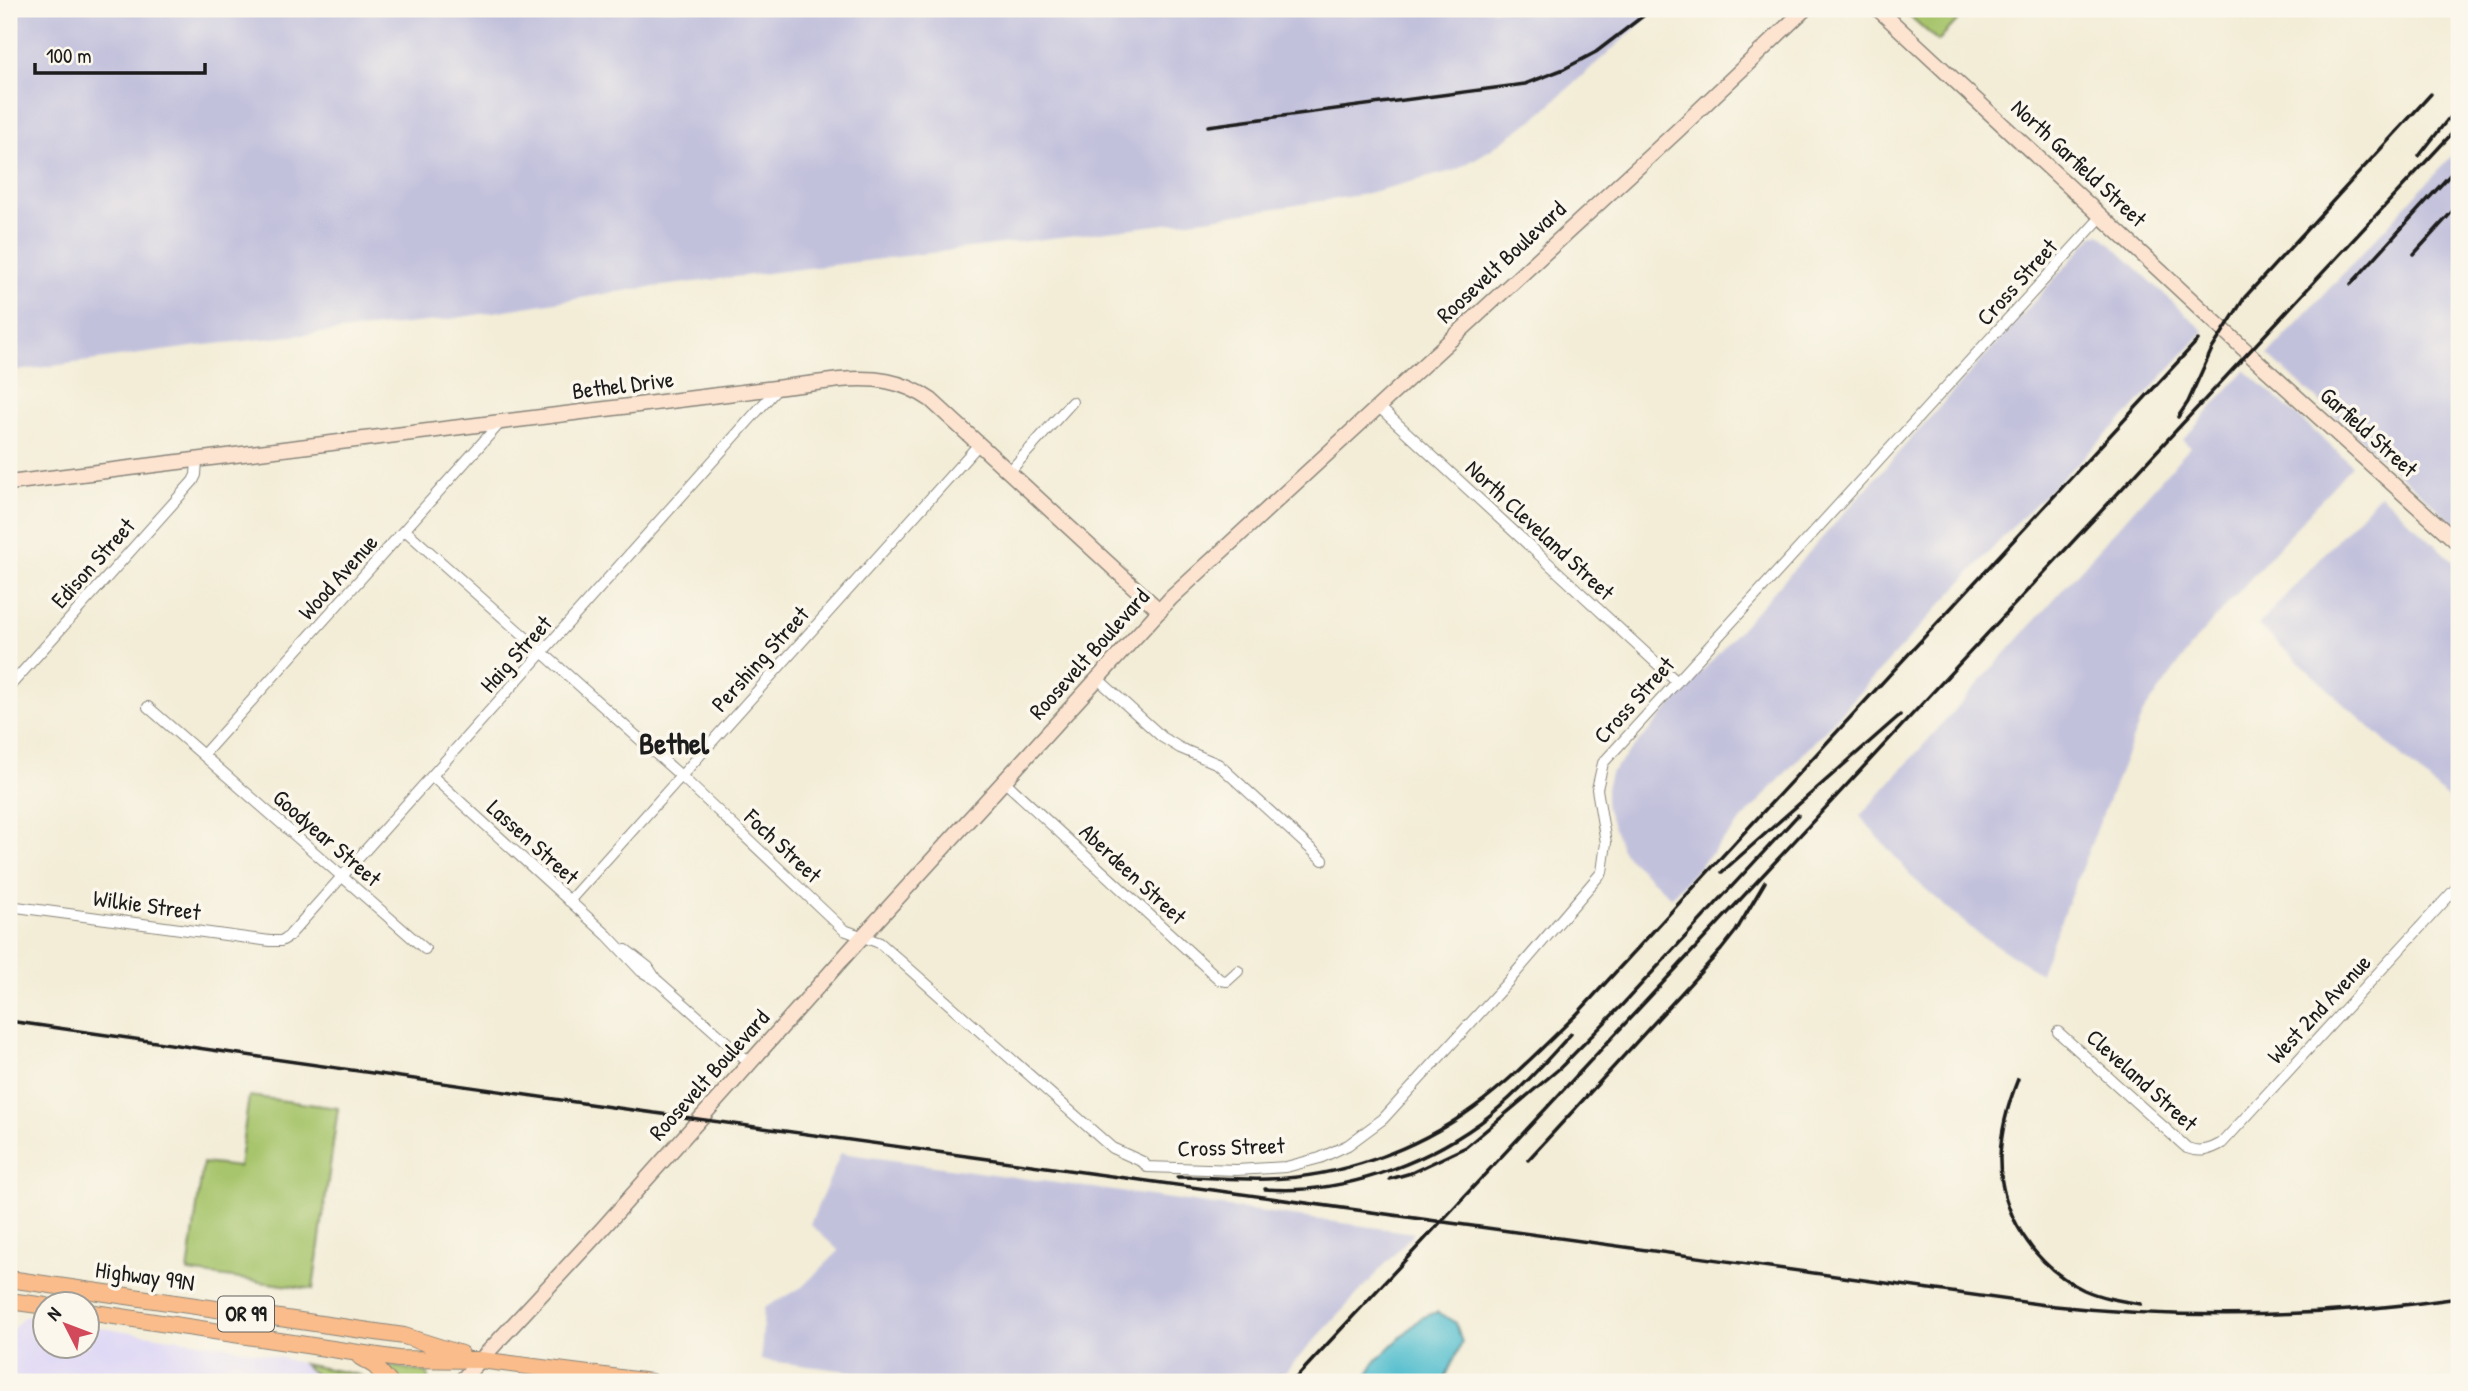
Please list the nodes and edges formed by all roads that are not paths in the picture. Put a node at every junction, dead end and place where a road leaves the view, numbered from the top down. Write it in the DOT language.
graph roads {
  1 [pos="1805,9"];
  2 [pos="1878,9"];
  3 [pos="2102,216"];
  4 [pos="2248,352"];
  5 [pos="777,389"];
  6 [pos="1072,402"];
  7 [pos="1378,406"];
  8 [pos="500,423"];
  9 [pos="980,443"];
  10 [pos="197,460"];
  11 [pos="1010,471"];
  12 [pos="9,483"];
  13 [pos="406,531"];
  14 [pos="2459,544"];
  15 [pos="1160,611"];
  16 [pos="543,653"];
  17 [pos="1098,679"];
  18 [pos="1677,682"];
  19 [pos="9,687"];
  20 [pos="148,707"];
  21 [pos="204,755"];
  22 [pos="432,776"];
  23 [pos="681,776"];
  24 [pos="1004,781"];
  25 [pos="1323,860"];
  26 [pos="342,876"];
  27 [pos="2459,885"];
  28 [pos="569,901"];
  29 [pos="9,906"];
  30 [pos="862,937"];
  31 [pos="281,940"];
  32 [pos="425,949"];
  33 [pos="1238,971"];
  34 [pos="2059,1032"];
  35 [pos="750,1063"];
  36 [pos="2202,1151"];
  37 [pos="1147,1167"];
  38 [pos="9,1279"];
  39 [pos="9,1301"];
  40 [pos="32,1304"];
  41 [pos="102,1314"];
  42 [pos="348,1350"];
  43 [pos="480,1360"];
  44 [pos="389,1382"];
  45 [pos="460,1382"];
  46 [pos="651,1382"];
  1 -- 7 [label="street, Roosevelt Boulevard"];
  2 -- 3 [label="street, North Garfield Street"];
  3 -- 4 [label="street, North Garfield Street"];
  3 -- 18 [label="street, Cross Street"];
  4 -- 14 [label="street, Garfield Street"];
  5 -- 8 [label="street, Bethel Drive"];
  5 -- 9 [label="street, Bethel Drive"];
  5 -- 16 [label="street, Haig Street"];
  6 -- 11 [label="street"];
  7 -- 15 [label="street, Roosevelt Boulevard"];
  7 -- 18 [label="street, North Cleveland Street"];
  8 -- 10 [label="street, Bethel Drive"];
  8 -- 13 [label="street, Wood Avenue"];
  9 -- 11 [label="street, Bethel Drive"];
  9 -- 23 [label="street, Pershing Street"];
  10 -- 12 [label="street, Bethel Drive"];
  10 -- 19 [label="street, Edison Street"];
  11 -- 15 [label="street, Bethel Drive"];
  13 -- 16 [label="street, Foch Street"];
  13 -- 21 [label="street, Wood Avenue"];
  15 -- 17 [label="street, Roosevelt Boulevard"];
  16 -- 22 [label="street, Haig Street"];
  16 -- 23 [label="street, Foch Street"];
  17 -- 24 [label="street, Roosevelt Boulevard"];
  17 -- 25 [label="street"];
  18 -- 37 [label="street, Cross Street"];
  20 -- 21 [label="street, Goodyear Street"];
  21 -- 26 [label="street, Goodyear Street"];
  22 -- 26 [label="street, Haig Street"];
  22 -- 28 [label="street, Lassen Street"];
  23 -- 28 [label="street, Pershing Street"];
  23 -- 30 [label="street, Foch Street"];
  24 -- 30 [label="street, Roosevelt Boulevard"];
  24 -- 33 [label="street, Aberdeen Street"];
  26 -- 31 [label="street, Haig Street"];
  26 -- 32 [label="street, Goodyear Street"];
  27 -- 36 [label="street, West 2nd Avenue"];
  28 -- 35 [label="street, Lassen Street"];
  29 -- 31 [label="street, Wilkie Street"];
  30 -- 35 [label="street, Roosevelt Boulevard"];
  30 -- 37 [label="street, Foch Street"];
  34 -- 36 [label="street, Cleveland Street"];
  35 -- 43 [label="street, Roosevelt Boulevard"];
  38 -- 43 [label="main road, Highway 99N / OR 99"];
  39 -- 40 [label="main road"];
  41 -- 42 [label="main road, Highway 99N / OR 99"];
  42 -- 43 [label="main road, Highway 99N / OR 99"];
  42 -- 44 [label="main road"];
  43 -- 45 [label="street, Roosevelt Boulevard"];
  43 -- 46 [label="main road, Highway 99N / OR 99"];
}
